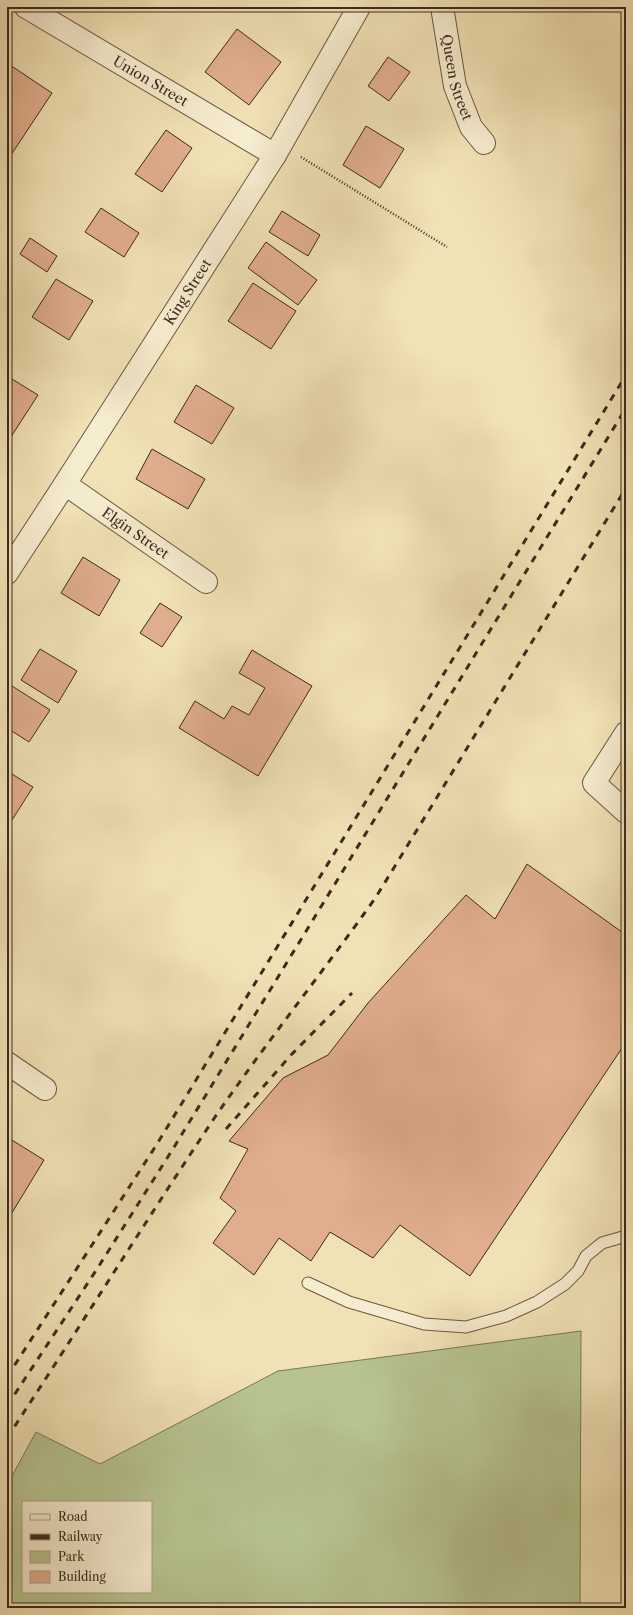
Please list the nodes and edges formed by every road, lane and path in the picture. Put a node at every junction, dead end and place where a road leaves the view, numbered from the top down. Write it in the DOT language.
graph roads {
  1 [pos="26,7"];
  2 [pos="359,7"];
  3 [pos="442,7"];
  4 [pos="484,143"];
  5 [pos="275,155"];
  6 [pos="447,247"];
  7 [pos="66,484"];
  8 [pos="13,551"];
  9 [pos="7,572"];
  10 [pos="206,582"];
  11 [pos="626,733"];
  12 [pos="626,812"];
  13 [pos="7,1063"];
  14 [pos="45,1089"];
  15 [pos="626,1236"];
  16 [pos="308,1282"];
  1 -- 5 [label="street, Union Street"];
  2 -- 5 [label="street, King Street"];
  3 -- 4 [label="street, Queen Street"];
  5 -- 6 [label="path"];
  5 -- 7 [label="street, King Street"];
  7 -- 8 [label="street, King Street"];
  7 -- 10 [label="street, Elgin Street"];
  8 -- 9 [label="street, King Street"];
  11 -- 12 [label="street"];
  13 -- 14 [label="street"];
  15 -- 16 [label="lane"];
}
